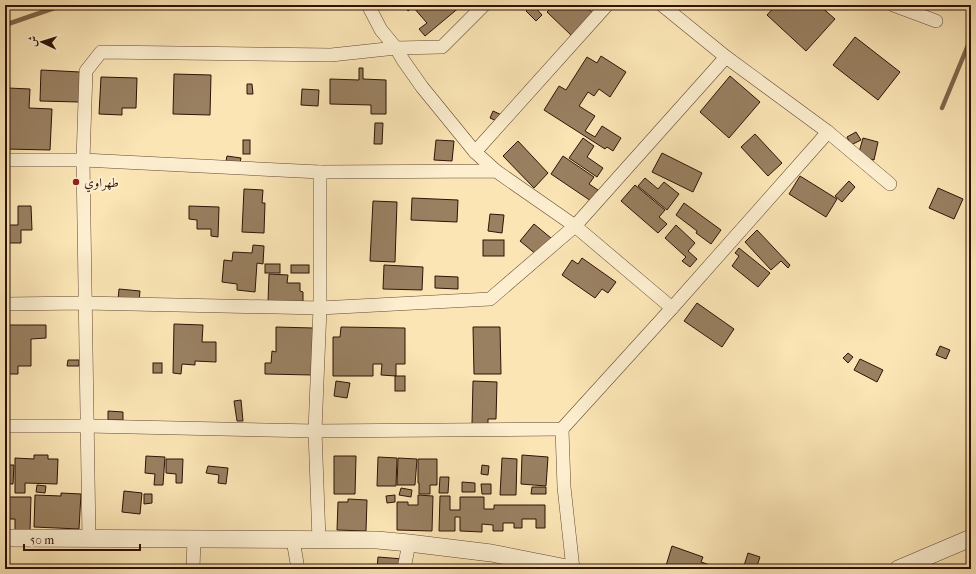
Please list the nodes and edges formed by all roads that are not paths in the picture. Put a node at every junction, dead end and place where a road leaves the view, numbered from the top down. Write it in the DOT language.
graph roads {
  1 [pos="368,5"];
  2 [pos="484,5"];
  3 [pos="607,5"];
  4 [pos="662,5"];
  5 [pos="893,5"];
  6 [pos="936,21"];
  7 [pos="396,48"];
  8 [pos="726,57"];
  9 [pos="828,132"];
  10 [pos="475,152"];
  11 [pos="5,160"];
  12 [pos="83,160"];
  13 [pos="496,171"];
  14 [pos="320,172"];
  15 [pos="890,184"];
  16 [pos="575,226"];
  17 [pos="85,303"];
  18 [pos="5,304"];
  19 [pos="320,308"];
  20 [pos="672,308"];
  21 [pos="5,426"];
  22 [pos="87,426"];
  23 [pos="562,429"];
  24 [pos="315,431"];
  25 [pos="5,538"];
  26 [pos="971,538"];
  27 [pos="89,539"];
  28 [pos="194,539"];
  29 [pos="293,540"];
  30 [pos="319,540"];
  31 [pos="409,543"];
  32 [pos="518,564"];
  33 [pos="193,569"];
  34 [pos="298,569"];
  35 [pos="404,569"];
  36 [pos="573,569"];
  37 [pos="898,569"];
  1 -- 7 [label="street"];
  2 -- 7 [label="street"];
  3 -- 10 [label="street"];
  4 -- 8 [label="street"];
  5 -- 6 [label="street"];
  7 -- 10 [label="street"];
  7 -- 12 [label="street"];
  8 -- 9 [label="street"];
  8 -- 16 [label="street"];
  9 -- 15 [label="street"];
  9 -- 20 [label="street"];
  10 -- 13 [label="street"];
  11 -- 12 [label="street"];
  12 -- 14 [label="street"];
  12 -- 17 [label="street"];
  13 -- 14 [label="street"];
  13 -- 16 [label="street"];
  14 -- 19 [label="street"];
  16 -- 19 [label="street"];
  16 -- 20 [label="street"];
  17 -- 18 [label="street"];
  17 -- 19 [label="street"];
  17 -- 22 [label="street"];
  19 -- 24 [label="street"];
  20 -- 23 [label="street"];
  21 -- 22 [label="street"];
  22 -- 24 [label="street"];
  22 -- 27 [label="street"];
  23 -- 24 [label="street"];
  23 -- 36 [label="street"];
  24 -- 30 [label="street"];
  25 -- 27 [label="street"];
  26 -- 37 [label="street"];
  27 -- 28 [label="street"];
  28 -- 29 [label="street"];
  28 -- 33 [label="street"];
  29 -- 30 [label="street"];
  29 -- 34 [label="street"];
  30 -- 31 [label="street"];
  31 -- 32 [label="street"];
  31 -- 35 [label="street"];
  32 -- 36 [label="street"];
}
